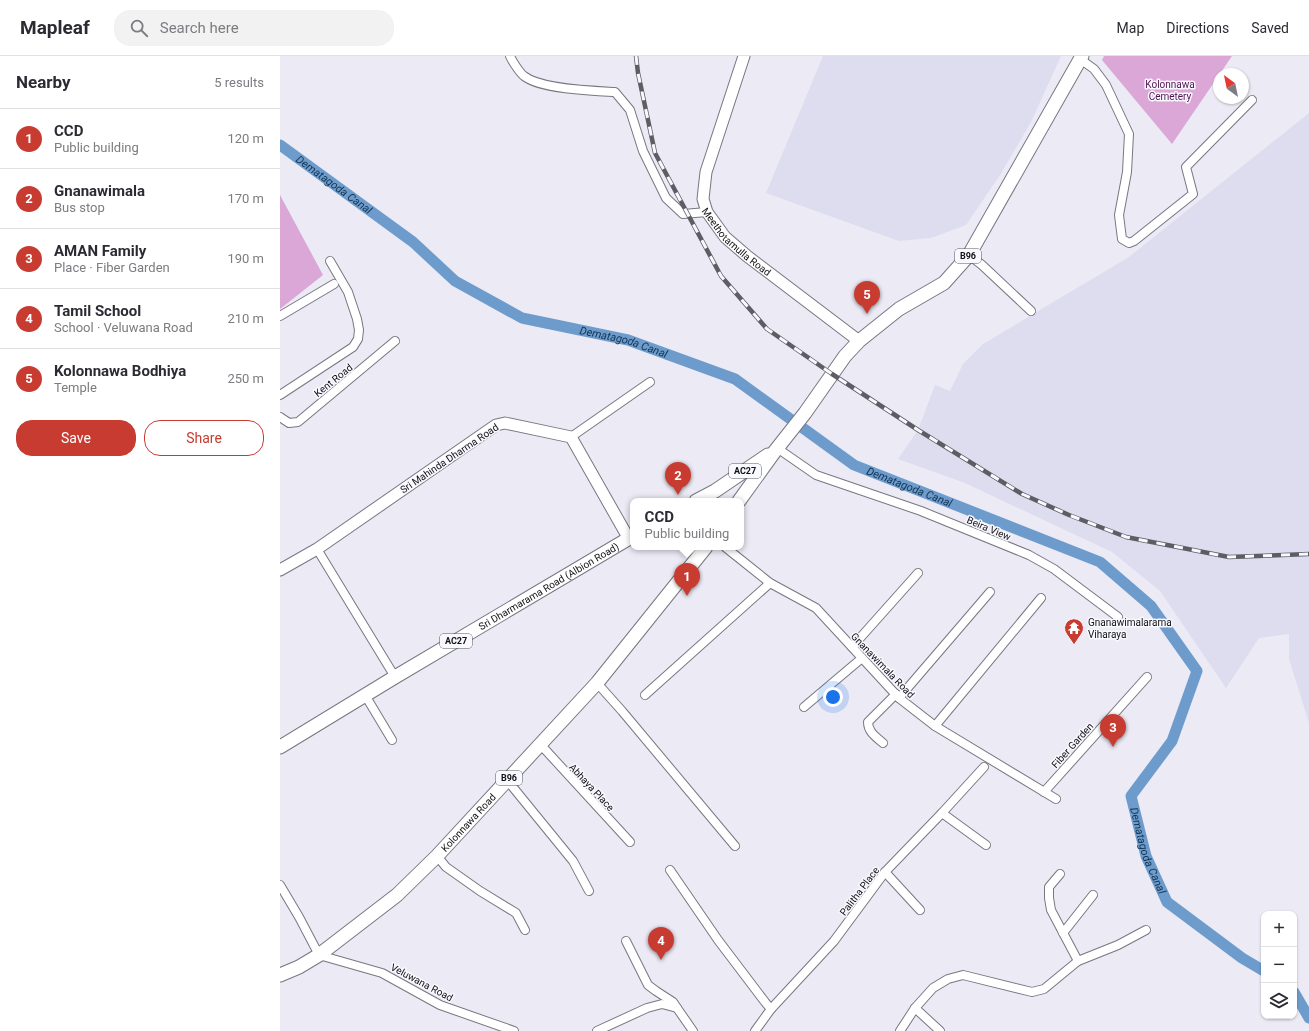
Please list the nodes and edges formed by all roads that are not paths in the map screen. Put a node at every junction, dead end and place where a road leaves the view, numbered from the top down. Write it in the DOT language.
graph roads {
  1 [pos="510,56"];
  2 [pos="744,56"];
  3 [pos="1081,58"];
  4 [pos="1252,100"];
  5 [pos="707,212"];
  6 [pos="969,255"];
  7 [pos="330,261"];
  8 [pos="334,284"];
  9 [pos="1031,311"];
  10 [pos="280,316"];
  11 [pos="396,341"];
  12 [pos="859,341"];
  13 [pos="650,382"];
  14 [pos="280,395"];
  15 [pos="280,417"];
  16 [pos="571,437"];
  17 [pos="776,449"];
  18 [pos="711,496"];
  19 [pos="734,498"];
  20 [pos="741,498"];
  21 [pos="630,535"];
  22 [pos="630,538"];
  23 [pos="317,549"];
  24 [pos="704,550"];
  25 [pos="729,550"];
  26 [pos="280,570"];
  27 [pos="918,574"];
  28 [pos="770,583"];
  29 [pos="990,592"];
  30 [pos="1041,598"];
  31 [pos="1118,617"];
  32 [pos="852,647"];
  33 [pos="862,658"];
  34 [pos="396,677"];
  35 [pos="1147,677"];
  36 [pos="596,683"];
  37 [pos="365,695"];
  38 [pos="645,695"];
  39 [pos="897,696"];
  40 [pos="804,707"];
  41 [pos="935,726"];
  42 [pos="392,740"];
  43 [pos="883,743"];
  44 [pos="540,744"];
  45 [pos="280,747"];
  46 [pos="984,767"];
  47 [pos="507,780"];
  48 [pos="1044,792"];
  49 [pos="1056,799"];
  50 [pos="942,813"];
  51 [pos="630,842"];
  52 [pos="986,845"];
  53 [pos="735,846"];
  54 [pos="437,856"];
  55 [pos="670,870"];
  56 [pos="886,872"];
  57 [pos="1060,874"];
  58 [pos="280,885"];
  59 [pos="590,891"];
  60 [pos="1093,895"];
  61 [pos="920,910"];
  62 [pos="525,930"];
  63 [pos="1146,930"];
  64 [pos="1063,933"];
  65 [pos="626,941"];
  66 [pos="319,955"];
  67 [pos="1078,961"];
  68 [pos="280,974"];
  69 [pos="677,1008"];
  70 [pos="915,1008"];
  71 [pos="771,1009"];
  72 [pos="514,1031"];
  73 [pos="597,1031"];
  74 [pos="693,1031"];
  75 [pos="755,1031"];
  76 [pos="900,1031"];
  77 [pos="940,1031"];
  1 -- 5 [label="street"];
  2 -- 5 [label="street, Meethotamulla Road"];
  3 -- 4 [label="street"];
  3 -- 6 [label="main road, B96"];
  5 -- 12 [label="street, Meethotamulla Road"];
  6 -- 9 [label="street"];
  6 -- 12 [label="main road, B96"];
  7 -- 14 [label="street"];
  8 -- 10 [label="street"];
  11 -- 15 [label="street, Kent Road"];
  12 -- 17 [label="main road, B96"];
  13 -- 16 [label="street"];
  16 -- 21 [label="street"];
  16 -- 23 [label="street, Sri Mahinda Dharma Road"];
  17 -- 18 [label="main road, AC27"];
  17 -- 20 [label="main road, B96"];
  17 -- 31 [label="street, Beira View"];
  18 -- 19 [label="main road"];
  22 -- 34 [label="main road, Sri Dharmarama Road (Albion Road) / AC27"];
  23 -- 26 [label="street, Sri Mahinda Dharma Road"];
  23 -- 34 [label="street"];
  24 -- 36 [label="main road, Kolonnawa Road / B96"];
  25 -- 28 [label="street, Gnanawimala Road"];
  27 -- 32 [label="street"];
  28 -- 32 [label="street, Gnanawimala Road"];
  28 -- 38 [label="street"];
  29 -- 39 [label="street"];
  30 -- 41 [label="street"];
  32 -- 33 [label="street, Gnanawimala Road"];
  33 -- 39 [label="street, Gnanawimala Road"];
  33 -- 40 [label="street"];
  34 -- 37 [label="main road, Sri Dharmarama Road (Albion Road) / AC27"];
  35 -- 48 [label="street, Fiber Garden"];
  36 -- 44 [label="main road, Kolonnawa Road / B96"];
  36 -- 53 [label="street"];
  37 -- 42 [label="street"];
  37 -- 45 [label="main road, Sri Dharmarama Road (Albion Road) / AC27"];
  39 -- 41 [label="street, Gnanawimala Road"];
  39 -- 43 [label="street"];
  41 -- 48 [label="street, Gnanawimala Road"];
  44 -- 47 [label="main road, Kolonnawa Road / B96"];
  44 -- 51 [label="street, Abhaya Place"];
  46 -- 50 [label="street, Palitha Place"];
  47 -- 54 [label="main road, Kolonnawa Road / B96"];
  47 -- 59 [label="street"];
  48 -- 49 [label="street, Gnanawimala Road"];
  50 -- 52 [label="street"];
  50 -- 56 [label="street, Palitha Place"];
  54 -- 62 [label="street"];
  54 -- 66 [label="main road, Kolonnawa Road / B96"];
  55 -- 71 [label="street"];
  56 -- 61 [label="street"];
  56 -- 71 [label="street, Palitha Place"];
  57 -- 64 [label="street"];
  58 -- 66 [label="street"];
  60 -- 64 [label="street"];
  63 -- 67 [label="street"];
  64 -- 67 [label="street"];
  65 -- 69 [label="street"];
  66 -- 68 [label="main road, Kolonnawa Road / B96"];
  66 -- 72 [label="street, Veluwana Road"];
  67 -- 70 [label="street"];
  69 -- 73 [label="street"];
  69 -- 74 [label="street"];
  70 -- 76 [label="street"];
  70 -- 77 [label="street"];
  71 -- 75 [label="street, Palitha Place"];
}
